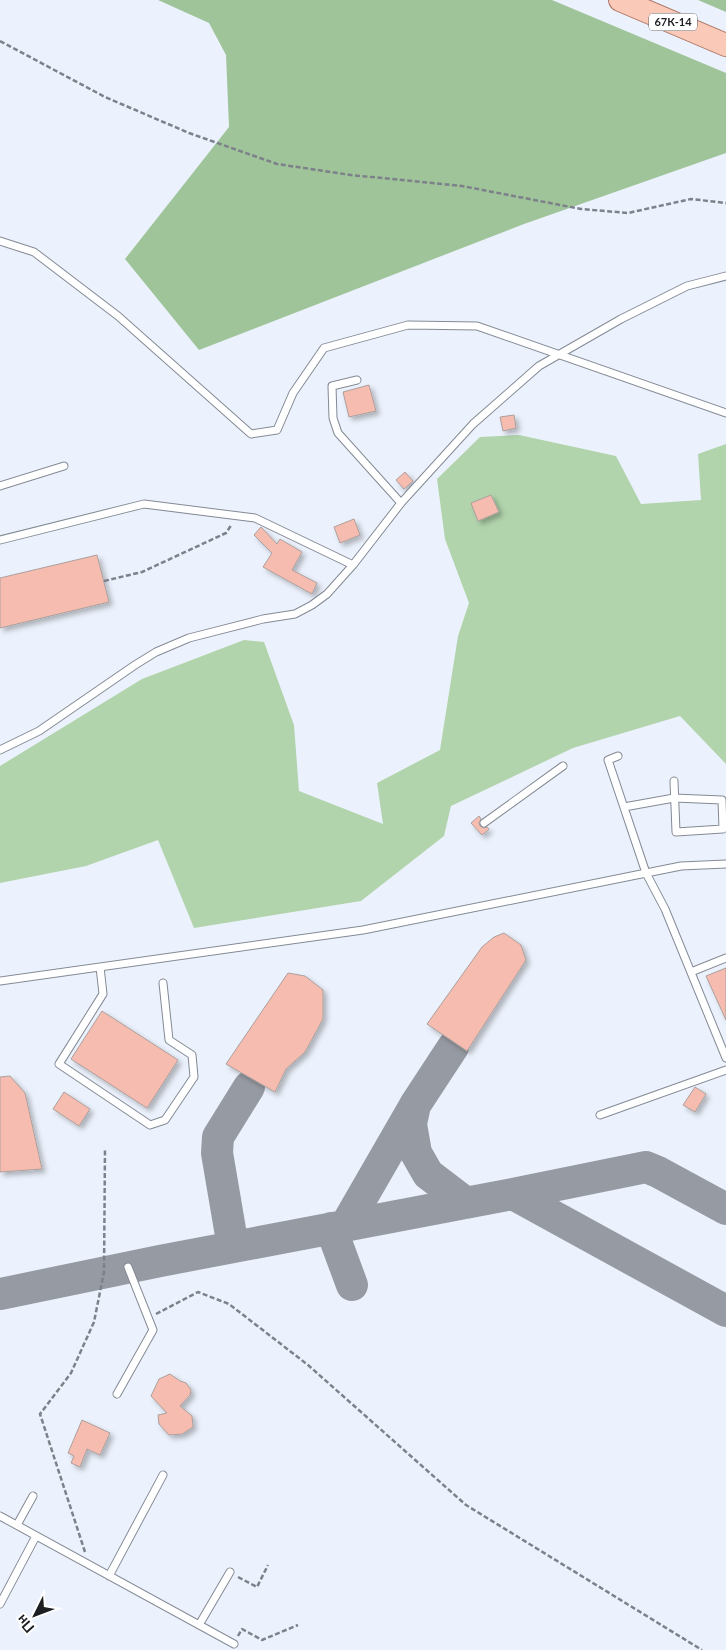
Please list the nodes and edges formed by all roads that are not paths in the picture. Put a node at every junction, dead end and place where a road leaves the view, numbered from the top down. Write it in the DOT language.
graph roads {
  1 [pos="620,0"];
  2 [pos="726,45"];
  3 [pos="0,241"];
  4 [pos="726,276"];
  5 [pos="560,354"];
  6 [pos="358,380"];
  7 [pos="726,414"];
  8 [pos="64,466"];
  9 [pos="0,486"];
  10 [pos="401,503"];
  11 [pos="0,540"];
  12 [pos="353,565"];
  13 [pos="0,750"];
  14 [pos="618,756"];
  15 [pos="563,766"];
  16 [pos="674,781"];
  17 [pos="674,798"];
  18 [pos="624,807"];
  19 [pos="484,823"];
  20 [pos="726,864"];
  21 [pos="646,873"];
  22 [pos="726,958"];
  23 [pos="100,967"];
  24 [pos="691,972"];
  25 [pos="0,981"];
  26 [pos="163,983"];
  27 [pos="726,1058"];
  28 [pos="726,1070"];
  29 [pos="600,1116"];
  30 [pos="128,1267"];
  31 [pos="117,1394"];
  32 [pos="163,1475"];
  33 [pos="33,1496"];
  34 [pos="0,1516"];
  35 [pos="17,1525"];
  36 [pos="36,1536"];
  37 [pos="230,1572"];
  38 [pos="109,1576"];
  39 [pos="0,1604"];
  40 [pos="199,1625"];
  41 [pos="234,1644"];
  1 -- 2 [label="main road, 67К-14"];
  3 -- 5 [label="lane"];
  4 -- 5 [label="lane"];
  5 -- 7 [label="lane"];
  5 -- 10 [label="lane"];
  6 -- 10 [label="lane"];
  8 -- 9 [label="lane"];
  10 -- 12 [label="lane"];
  11 -- 12 [label="lane"];
  12 -- 13 [label="lane"];
  14 -- 18 [label="lane"];
  15 -- 19 [label="lane"];
  16 -- 17 [label="lane"];
  17 -- 17 [label="lane"];
  17 -- 18 [label="lane"];
  18 -- 21 [label="lane"];
  20 -- 21 [label="lane"];
  21 -- 23 [label="lane"];
  21 -- 24 [label="lane"];
  22 -- 24 [label="lane"];
  23 -- 25 [label="lane"];
  23 -- 26 [label="lane"];
  24 -- 27 [label="lane"];
  28 -- 29 [label="lane"];
  30 -- 31 [label="lane"];
  32 -- 38 [label="lane"];
  33 -- 35 [label="lane"];
  34 -- 35 [label="lane"];
  35 -- 36 [label="lane"];
  36 -- 38 [label="lane"];
  36 -- 39 [label="lane"];
  37 -- 40 [label="lane"];
  38 -- 40 [label="lane"];
  40 -- 41 [label="lane"];
}
